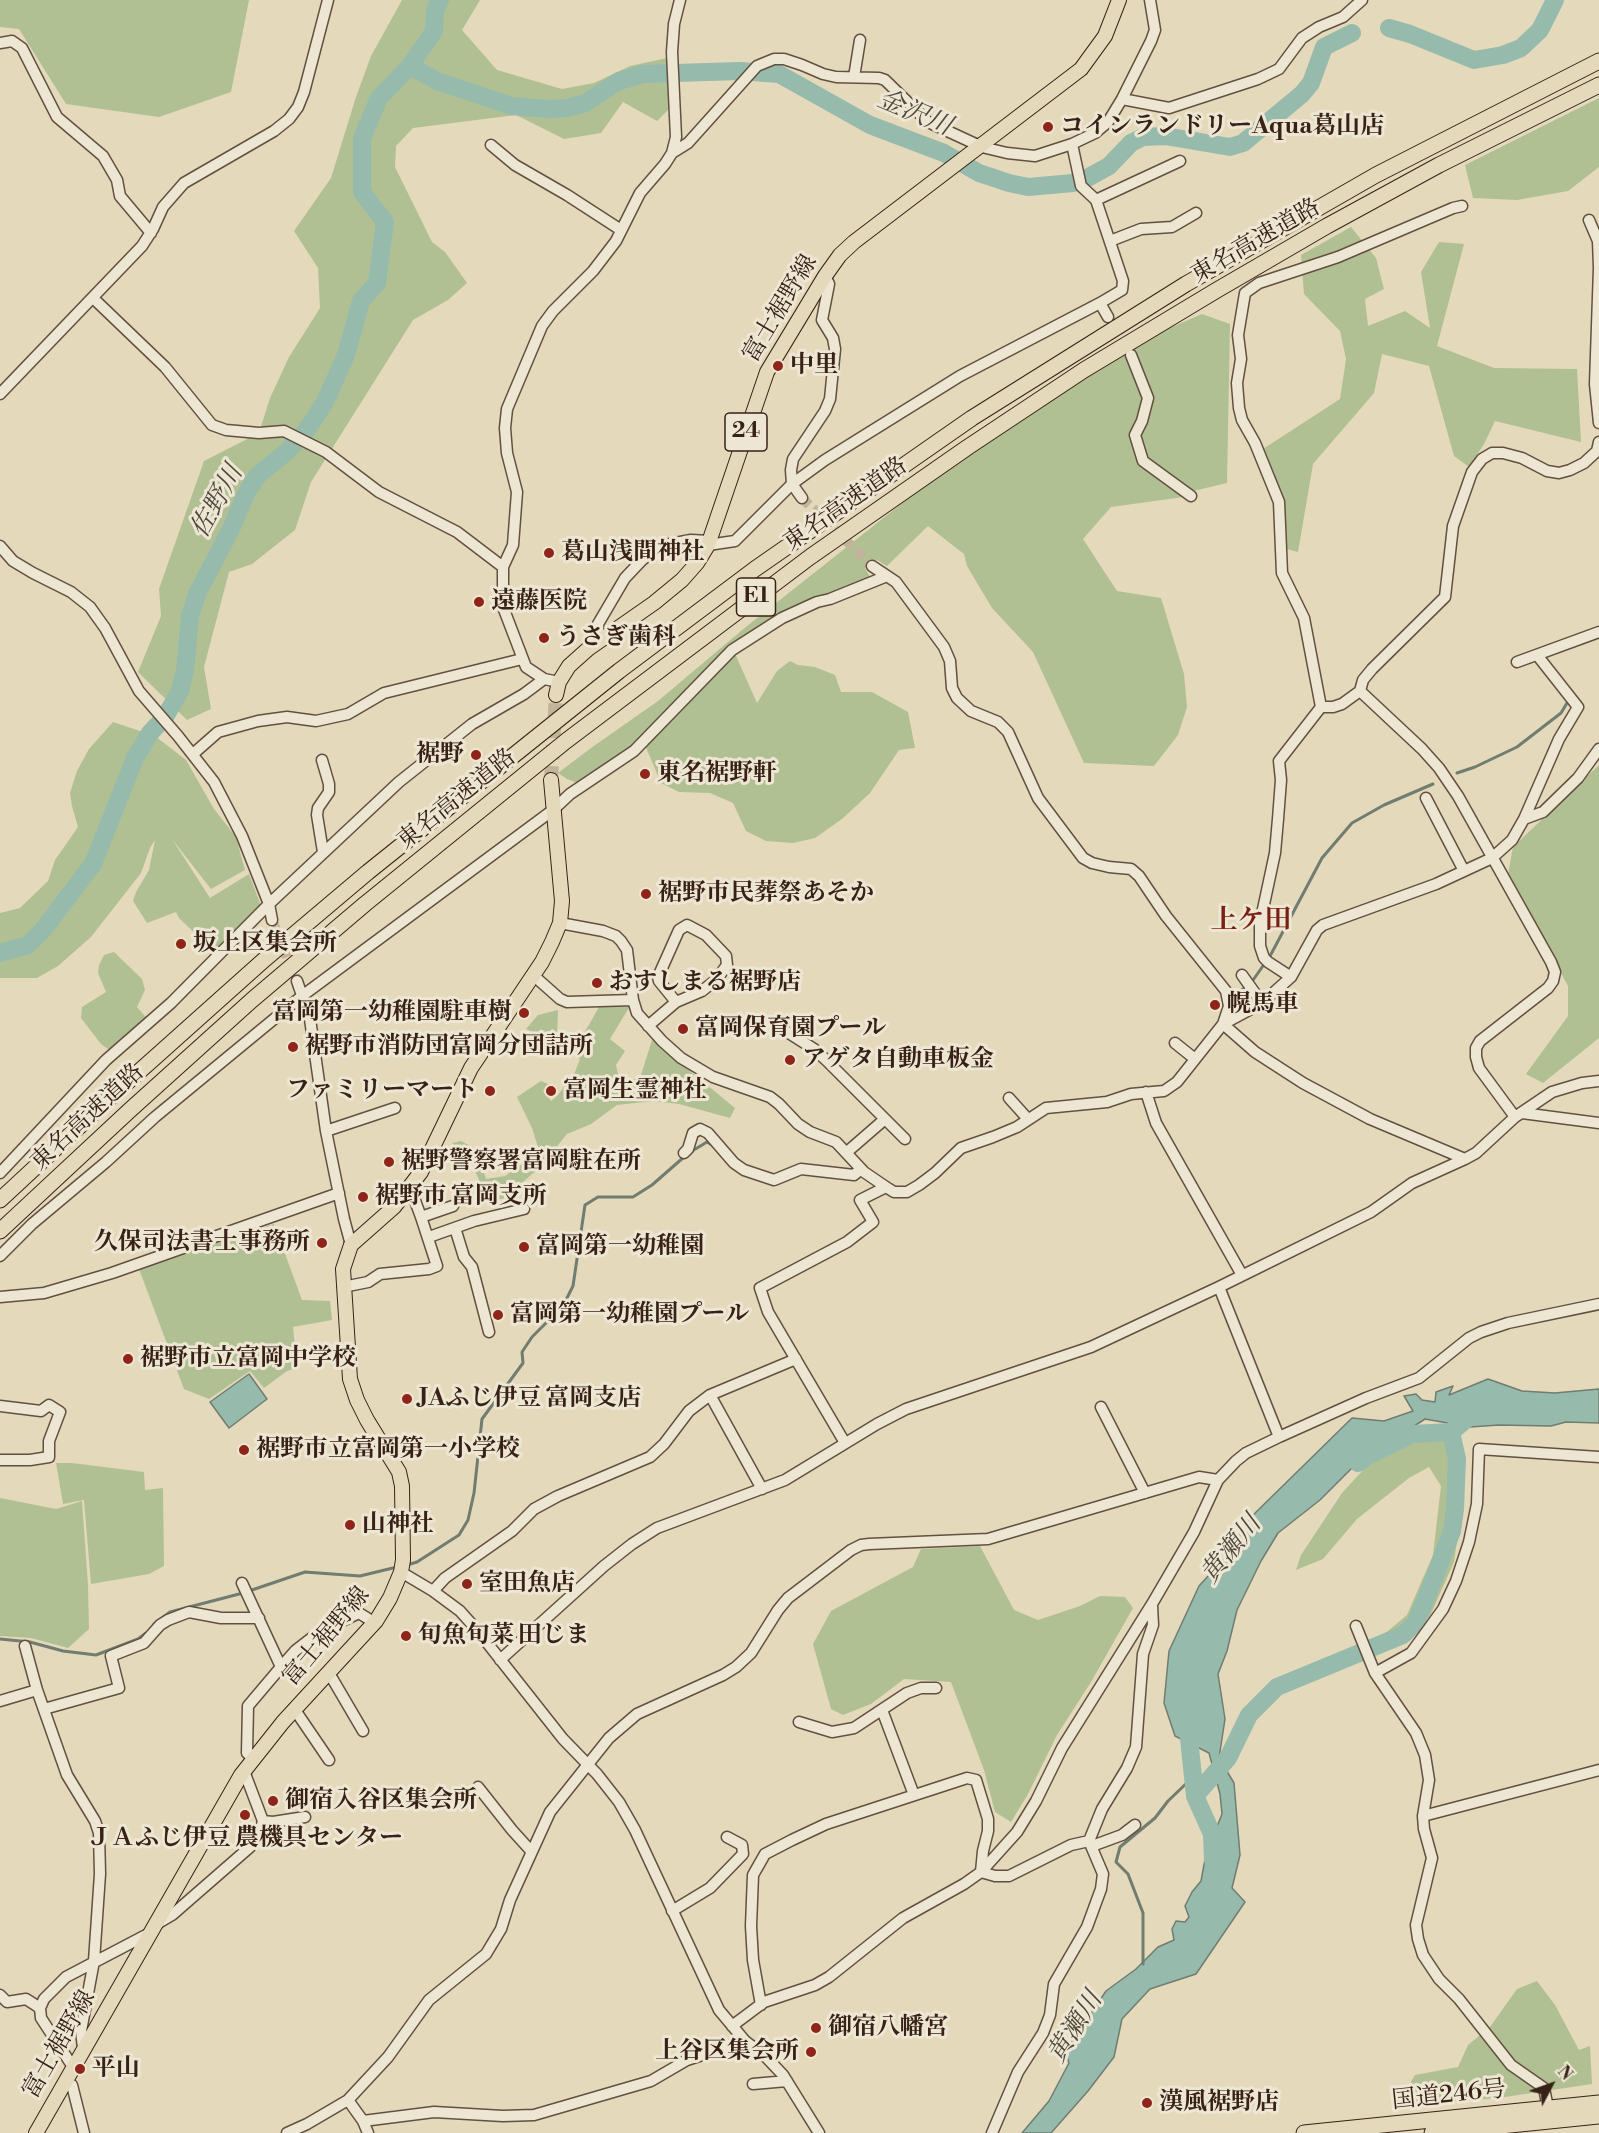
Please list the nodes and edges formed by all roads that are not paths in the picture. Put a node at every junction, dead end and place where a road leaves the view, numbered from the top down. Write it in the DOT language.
graph roads {
  1 [pos="328,0"];
  2 [pos="680,0"];
  3 [pos="1119,0"];
  4 [pos="1150,0"];
  5 [pos="1362,0"];
  6 [pos="860,40"];
  7 [pos="0,43"];
  8 [pos="1599,61"];
  9 [pos="854,77"];
  10 [pos="1599,85"];
  11 [pos="1122,99"];
  12 [pos="1072,144"];
  13 [pos="491,145"];
  14 [pos="982,147"];
  15 [pos="672,153"];
  16 [pos="1179,161"];
  17 [pos="1096,200"];
  18 [pos="1462,206"];
  19 [pos="1196,213"];
  20 [pos="1589,220"];
  21 [pos="621,230"];
  22 [pos="151,233"];
  23 [pos="1110,241"];
  24 [pos="1599,268"];
  25 [pos="825,276"];
  26 [pos="93,298"];
  27 [pos="1100,303"];
  28 [pos="1108,317"];
  29 [pos="1131,355"];
  30 [pos="0,394"];
  31 [pos="1599,423"];
  32 [pos="1599,442"];
  33 [pos="792,484"];
  34 [pos="1191,496"];
  35 [pos="802,498"];
  36 [pos="708,543"];
  37 [pos="0,546"];
  38 [pos="872,566"];
  39 [pos="502,567"];
  40 [pos="887,576"];
  41 [pos="1599,632"];
  42 [pos="599,640"];
  43 [pos="1537,655"];
  44 [pos="522,659"];
  45 [pos="1517,662"];
  46 [pos="544,679"];
  47 [pos="558,688"];
  48 [pos="1360,691"];
  49 [pos="1321,707"];
  50 [pos="1599,750"];
  51 [pos="193,754"];
  52 [pos="322,760"];
  53 [pos="551,780"];
  54 [pos="1426,798"];
  55 [pos="554,810"];
  56 [pos="1524,819"];
  57 [pos="323,852"];
  58 [pos="1492,858"];
  59 [pos="1464,871"];
  60 [pos="269,904"];
  61 [pos="272,920"];
  62 [pos="560,923"];
  63 [pos="533,975"];
  64 [pos="1242,975"];
  65 [pos="1291,977"];
  66 [pos="297,981"];
  67 [pos="302,996"];
  68 [pos="633,1000"];
  69 [pos="676,1002"];
  70 [pos="1262,1003"];
  71 [pos="1222,1024"];
  72 [pos="648,1026"];
  73 [pos="784,1030"];
  74 [pos="1175,1043"];
  75 [pos="1195,1059"];
  76 [pos="1599,1081"];
  77 [pos="1146,1092"];
  78 [pos="1009,1098"];
  79 [pos="395,1108"];
  80 [pos="1519,1115"];
  81 [pos="1027,1118"];
  82 [pos="885,1119"];
  83 [pos="1599,1123"];
  84 [pos="326,1131"];
  85 [pos="905,1139"];
  86 [pos="847,1152"];
  87 [pos="684,1153"];
  88 [pos="1465,1159"];
  89 [pos="861,1169"];
  90 [pos="0,1173"];
  91 [pos="886,1187"];
  92 [pos="339,1192"];
  93 [pos="407,1192"];
  94 [pos="0,1200"];
  95 [pos="453,1206"];
  96 [pos="524,1209"];
  97 [pos="421,1216"];
  98 [pos="455,1228"];
  99 [pos="0,1231"];
  100 [pos="429,1237"];
  101 [pos="351,1245"];
  102 [pos="0,1256"];
  103 [pos="1242,1275"];
  104 [pos="343,1287"];
  105 [pos="1220,1287"];
  106 [pos="0,1297"];
  107 [pos="1599,1304"];
  108 [pos="489,1332"];
  109 [pos="796,1359"];
  110 [pos="710,1395"];
  111 [pos="0,1406"];
  112 [pos="1101,1407"];
  113 [pos="1279,1437"];
  114 [pos="845,1443"];
  115 [pos="1599,1457"];
  116 [pos="0,1460"];
  117 [pos="1218,1480"];
  118 [pos="762,1489"];
  119 [pos="1145,1493"];
  120 [pos="401,1572"];
  121 [pos="242,1583"];
  122 [pos="433,1592"];
  123 [pos="1152,1604"];
  124 [pos="259,1618"];
  125 [pos="375,1623"];
  126 [pos="1356,1626"];
  127 [pos="25,1646"];
  128 [pos="500,1660"];
  129 [pos="281,1667"];
  130 [pos="1375,1672"];
  131 [pos="329,1673"];
  132 [pos="936,1688"];
  133 [pos="38,1690"];
  134 [pos="0,1701"];
  135 [pos="44,1709"];
  136 [pos="295,1710"];
  137 [pos="882,1710"];
  138 [pos="799,1722"];
  139 [pos="363,1731"];
  140 [pos="253,1758"];
  141 [pos="329,1760"];
  142 [pos="586,1764"];
  143 [pos="1599,1770"];
  144 [pos="244,1771"];
  145 [pos="478,1787"];
  146 [pos="914,1795"];
  147 [pos="1423,1816"];
  148 [pos="305,1817"];
  149 [pos="263,1821"];
  150 [pos="1135,1825"];
  151 [pos="727,1837"];
  152 [pos="1090,1844"];
  153 [pos="531,1851"];
  154 [pos="981,1872"];
  155 [pos="672,1911"];
  156 [pos="153,1929"];
  157 [pos="94,1961"];
  158 [pos="0,1995"];
  159 [pos="761,2006"];
  160 [pos="40,2008"];
  161 [pos="732,2026"];
  162 [pos="745,2041"];
  163 [pos="83,2048"];
  164 [pos="73,2067"];
  165 [pos="787,2081"];
  166 [pos="64,2082"];
  167 [pos="753,2084"];
  168 [pos="348,2100"];
  169 [pos="1599,2103"];
  170 [pos="1548,2108"];
  171 [pos="1599,2116"];
  172 [pos="363,2121"];
  173 [pos="36,2133"];
  174 [pos="84,2133"];
  175 [pos="287,2133"];
  176 [pos="368,2133"];
  177 [pos="819,2133"];
  178 [pos="992,2133"];
  179 [pos="1304,2133"];
  180 [pos="1432,2133"];
  1 -- 22 [label="street"];
  2 -- 15 [label="street"];
  3 -- 14 [label="main road, 富士裾野線 / 24"];
  4 -- 11 [label="street"];
  5 -- 11 [label="street"];
  6 -- 9 [label="street"];
  7 -- 22 [label="street"];
  8 -- 94 [label="highway, 東名高速道路 / E1"];
  9 -- 14 [label="street"];
  9 -- 15 [label="street"];
  10 -- 99 [label="highway, 東名高速道路 / E1"];
  11 -- 12 [label="street"];
  12 -- 14 [label="street"];
  12 -- 17 [label="street"];
  13 -- 21 [label="street"];
  14 -- 25 [label="main road, 富士裾野線 / 24"];
  15 -- 21 [label="street"];
  16 -- 17 [label="street"];
  17 -- 23 [label="street"];
  18 -- 49 [label="street"];
  19 -- 23 [label="street"];
  20 -- 24 [label="street"];
  21 -- 39 [label="street"];
  22 -- 26 [label="street"];
  23 -- 27 [label="street"];
  24 -- 31 [label="street"];
  25 -- 33 [label="street"];
  25 -- 36 [label="main road, 富士裾野線 / 24"];
  26 -- 30 [label="street"];
  26 -- 39 [label="street"];
  27 -- 28 [label="street"];
  27 -- 33 [label="street"];
  29 -- 34 [label="street"];
  32 -- 48 [label="street"];
  33 -- 35 [label="street"];
  33 -- 36 [label="street"];
  36 -- 42 [label="main road, 富士裾野線 / 24"];
  36 -- 42 [label="street"];
  37 -- 51 [label="street"];
  38 -- 40 [label="street"];
  39 -- 44 [label="street"];
  40 -- 55 [label="street"];
  40 -- 71 [label="street"];
  41 -- 43 [label="street"];
  42 -- 47 [label="main road, 富士裾野線 / 24"];
  43 -- 45 [label="street"];
  43 -- 56 [label="street"];
  44 -- 46 [label="street"];
  44 -- 51 [label="street"];
  46 -- 47 [label="street"];
  46 -- 57 [label="street"];
  48 -- 49 [label="street"];
  48 -- 58 [label="street"];
  49 -- 65 [label="street"];
  50 -- 56 [label="street"];
  51 -- 60 [label="street"];
  52 -- 57 [label="street"];
  53 -- 55 [label="main road"];
  54 -- 59 [label="street"];
  55 -- 62 [label="main road"];
  55 -- 67 [label="street"];
  56 -- 58 [label="street"];
  57 -- 60 [label="street"];
  58 -- 59 [label="street"];
  58 -- 80 [label="street"];
  59 -- 65 [label="street"];
  60 -- 61 [label="street"];
  60 -- 90 [label="street"];
  62 -- 63 [label="main road"];
  62 -- 68 [label="street"];
  63 -- 68 [label="street"];
  63 -- 93 [label="main road"];
  64 -- 70 [label="street"];
  65 -- 70 [label="street"];
  66 -- 67 [label="street"];
  67 -- 84 [label="street"];
  67 -- 102 [label="street"];
  68 -- 72 [label="street"];
  69 -- 69 [label="street"];
  69 -- 72 [label="street"];
  70 -- 71 [label="street"];
  71 -- 75 [label="street"];
  71 -- 88 [label="street"];
  72 -- 86 [label="street"];
  73 -- 82 [label="street"];
  74 -- 75 [label="street"];
  75 -- 77 [label="street"];
  76 -- 80 [label="street"];
  77 -- 81 [label="street"];
  77 -- 103 [label="street"];
  78 -- 81 [label="street"];
  79 -- 84 [label="street"];
  80 -- 83 [label="street"];
  80 -- 88 [label="street"];
  81 -- 91 [label="street"];
  82 -- 85 [label="street"];
  82 -- 86 [label="street"];
  84 -- 92 [label="street"];
  86 -- 89 [label="street"];
  87 -- 89 [label="street"];
  88 -- 103 [label="street"];
  89 -- 91 [label="street"];
  91 -- 109 [label="street"];
  92 -- 101 [label="street"];
  92 -- 106 [label="street"];
  93 -- 97 [label="street"];
  93 -- 101 [label="main road"];
  95 -- 97 [label="street"];
  96 -- 98 [label="street"];
  97 -- 100 [label="street"];
  98 -- 100 [label="street"];
  98 -- 108 [label="street"];
  100 -- 104 [label="street"];
  101 -- 104 [label="main road, 富士裾野線"];
  103 -- 105 [label="street"];
  104 -- 120 [label="main road, 富士裾野線"];
  105 -- 113 [label="street"];
  105 -- 114 [label="street"];
  107 -- 113 [label="street"];
  109 -- 110 [label="street"];
  109 -- 114 [label="street"];
  110 -- 118 [label="street"];
  110 -- 122 [label="street"];
  111 -- 116 [label="street"];
  112 -- 119 [label="street"];
  113 -- 117 [label="street"];
  114 -- 118 [label="street"];
  115 -- 130 [label="street"];
  117 -- 119 [label="street"];
  117 -- 123 [label="street"];
  118 -- 128 [label="street"];
  119 -- 142 [label="street"];
  120 -- 122 [label="street"];
  120 -- 125 [label="main road, 富士裾野線"];
  121 -- 124 [label="street"];
  122 -- 128 [label="street"];
  123 -- 152 [label="street"];
  123 -- 154 [label="street"];
  124 -- 129 [label="street"];
  124 -- 135 [label="street"];
  125 -- 129 [label="street"];
  125 -- 131 [label="main road, 富士裾野線"];
  126 -- 130 [label="street"];
  127 -- 133 [label="street"];
  128 -- 142 [label="street"];
  129 -- 140 [label="street"];
  130 -- 147 [label="street"];
  131 -- 136 [label="main road, 富士裾野線"];
  131 -- 139 [label="street"];
  132 -- 137 [label="street"];
  133 -- 134 [label="street"];
  133 -- 135 [label="street"];
  135 -- 157 [label="street"];
  136 -- 140 [label="main road, 富士裾野線"];
  136 -- 141 [label="street"];
  137 -- 138 [label="street"];
  137 -- 146 [label="street"];
  140 -- 144 [label="main road, 富士裾野線"];
  142 -- 153 [label="street"];
  142 -- 155 [label="street"];
  143 -- 147 [label="street"];
  144 -- 149 [label="street"];
  144 -- 156 [label="main road, 富士裾野線"];
  145 -- 153 [label="street"];
  146 -- 154 [label="street"];
  146 -- 159 [label="street"];
  147 -- 170 [label="street"];
  148 -- 149 [label="street"];
  149 -- 156 [label="street"];
  150 -- 152 [label="street"];
  151 -- 155 [label="street"];
  152 -- 154 [label="street"];
  152 -- 178 [label="street"];
  153 -- 168 [label="street"];
  154 -- 159 [label="street"];
  155 -- 161 [label="street"];
  156 -- 157 [label="street"];
  156 -- 163 [label="main road, 富士裾野線"];
  157 -- 160 [label="street"];
  157 -- 163 [label="street"];
  158 -- 160 [label="street"];
  159 -- 161 [label="street"];
  160 -- 164 [label="street"];
  161 -- 162 [label="street"];
  162 -- 165 [label="street"];
  162 -- 172 [label="street"];
  163 -- 164 [label="main road, 富士裾野線"];
  164 -- 166 [label="main road, 富士裾野線"];
  165 -- 167 [label="street"];
  165 -- 177 [label="street"];
  166 -- 173 [label="main road, 富士裾野線"];
  166 -- 174 [label="street"];
  168 -- 172 [label="street"];
  168 -- 175 [label="street"];
  169 -- 170 [label="highway, 国道246号"];
  170 -- 179 [label="highway, 国道246号"];
  171 -- 180 [label="highway, 国道246号"];
  172 -- 176 [label="street"];
}
